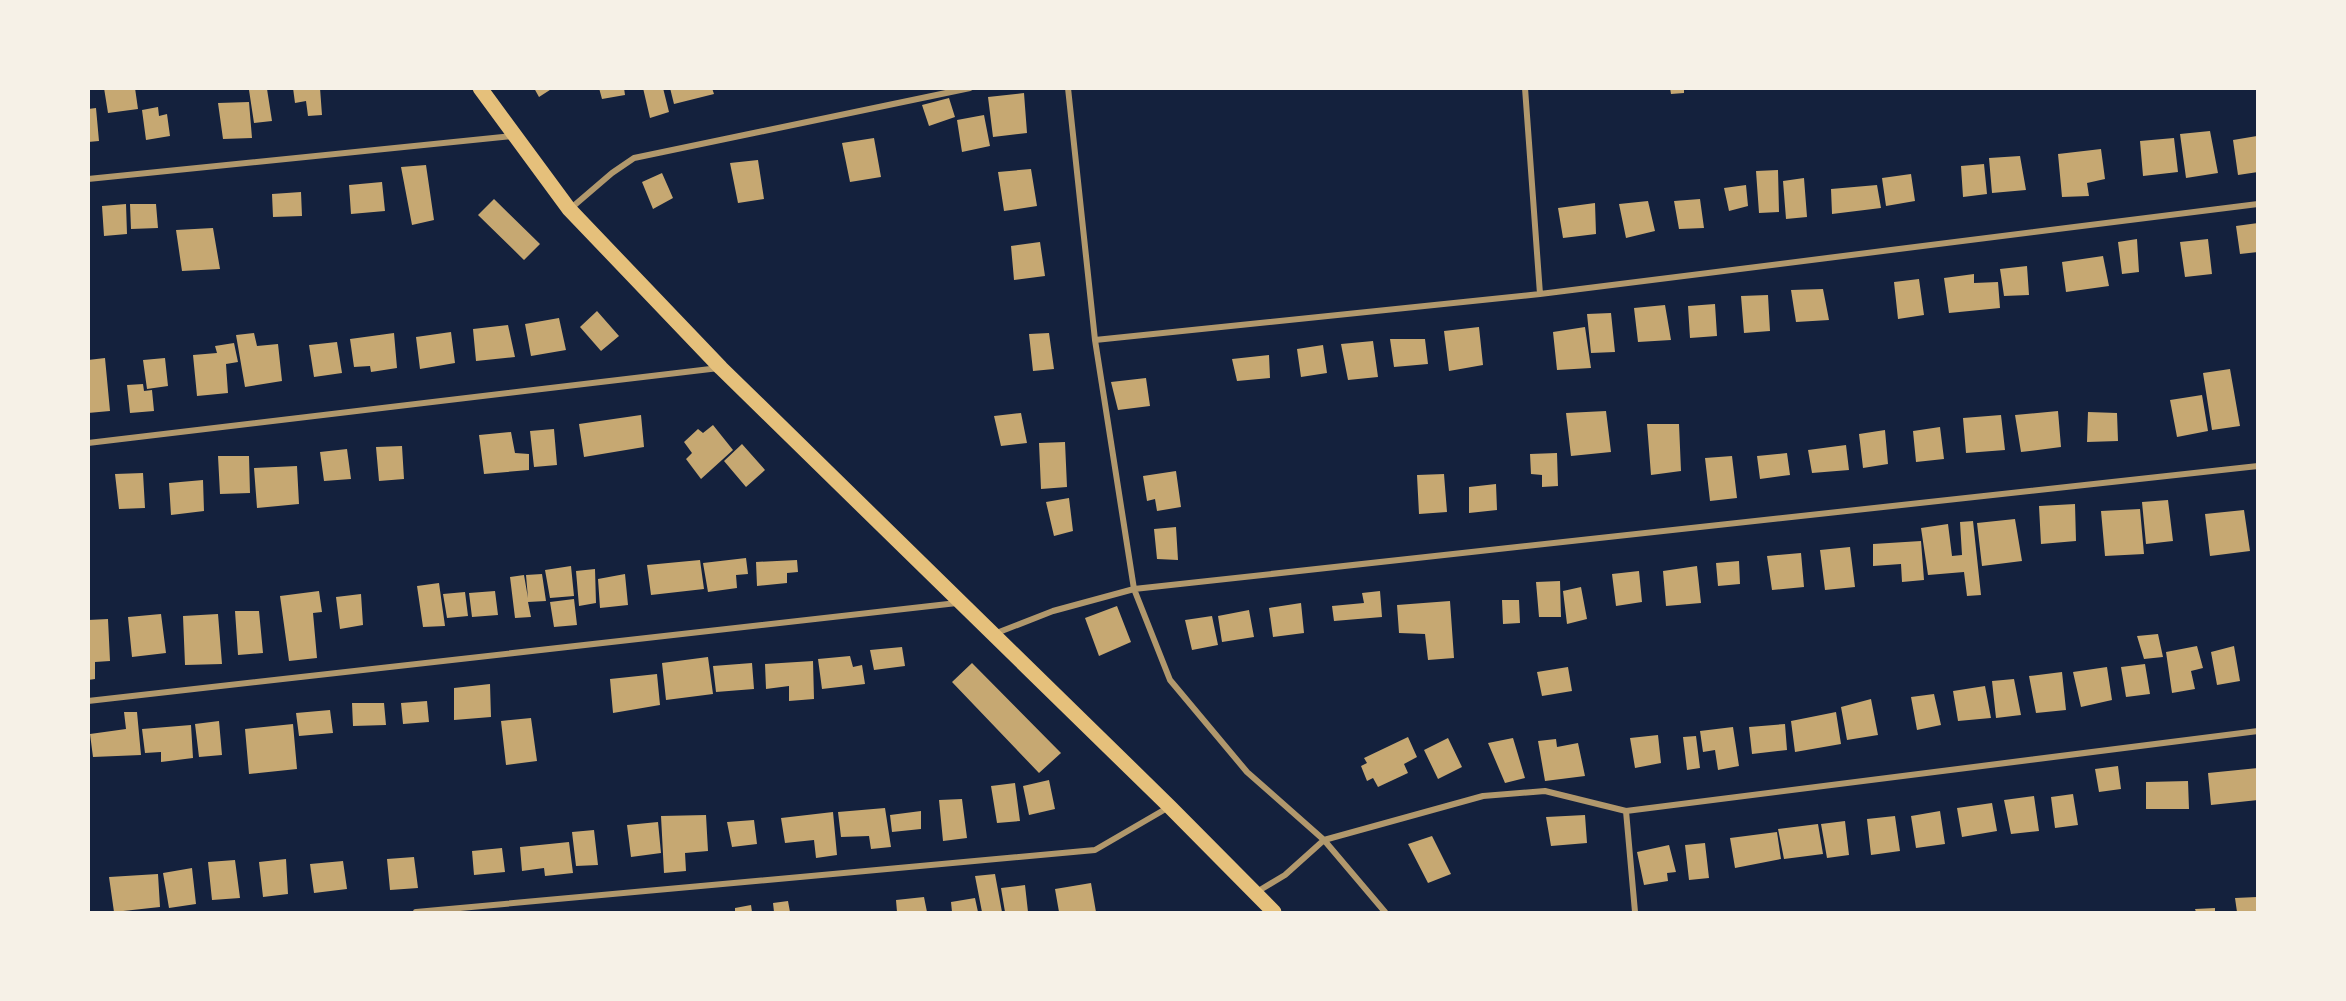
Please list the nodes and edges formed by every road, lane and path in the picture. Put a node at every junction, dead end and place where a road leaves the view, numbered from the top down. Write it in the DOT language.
graph roads {
  1 [pos="480,88"];
  2 [pos="970,88"];
  3 [pos="1068,88"];
  4 [pos="1525,88"];
  5 [pos="513,135"];
  6 [pos="88,179"];
  7 [pos="2258,204"];
  8 [pos="569,209"];
  9 [pos="1540,294"];
  10 [pos="1095,340"];
  11 [pos="721,368"];
  12 [pos="88,443"];
  13 [pos="2258,466"];
  14 [pos="1134,589"];
  15 [pos="961,602"];
  16 [pos="994,634"];
  17 [pos="88,701"];
  18 [pos="2258,731"];
  19 [pos="1170,807"];
  20 [pos="1626,811"];
  21 [pos="1324,840"];
  22 [pos="1254,893"];
  23 [pos="416,912"];
  24 [pos="1275,912"];
  25 [pos="1385,912"];
  26 [pos="1635,912"];
  1 -- 5 [label="highway"];
  2 -- 8 [label="street"];
  3 -- 10 [label="street"];
  4 -- 9 [label="street"];
  5 -- 6 [label="street"];
  5 -- 8 [label="highway"];
  7 -- 9 [label="street"];
  8 -- 11 [label="highway"];
  9 -- 10 [label="street"];
  10 -- 14 [label="street"];
  11 -- 12 [label="street"];
  11 -- 15 [label="highway"];
  13 -- 14 [label="street"];
  14 -- 16 [label="street"];
  14 -- 21 [label="street"];
  15 -- 16 [label="highway"];
  15 -- 17 [label="street"];
  16 -- 19 [label="highway"];
  18 -- 20 [label="street"];
  19 -- 22 [label="highway"];
  19 -- 23 [label="street"];
  20 -- 21 [label="street"];
  20 -- 26 [label="street"];
  21 -- 22 [label="street"];
  21 -- 25 [label="street"];
  22 -- 24 [label="highway"];
}
